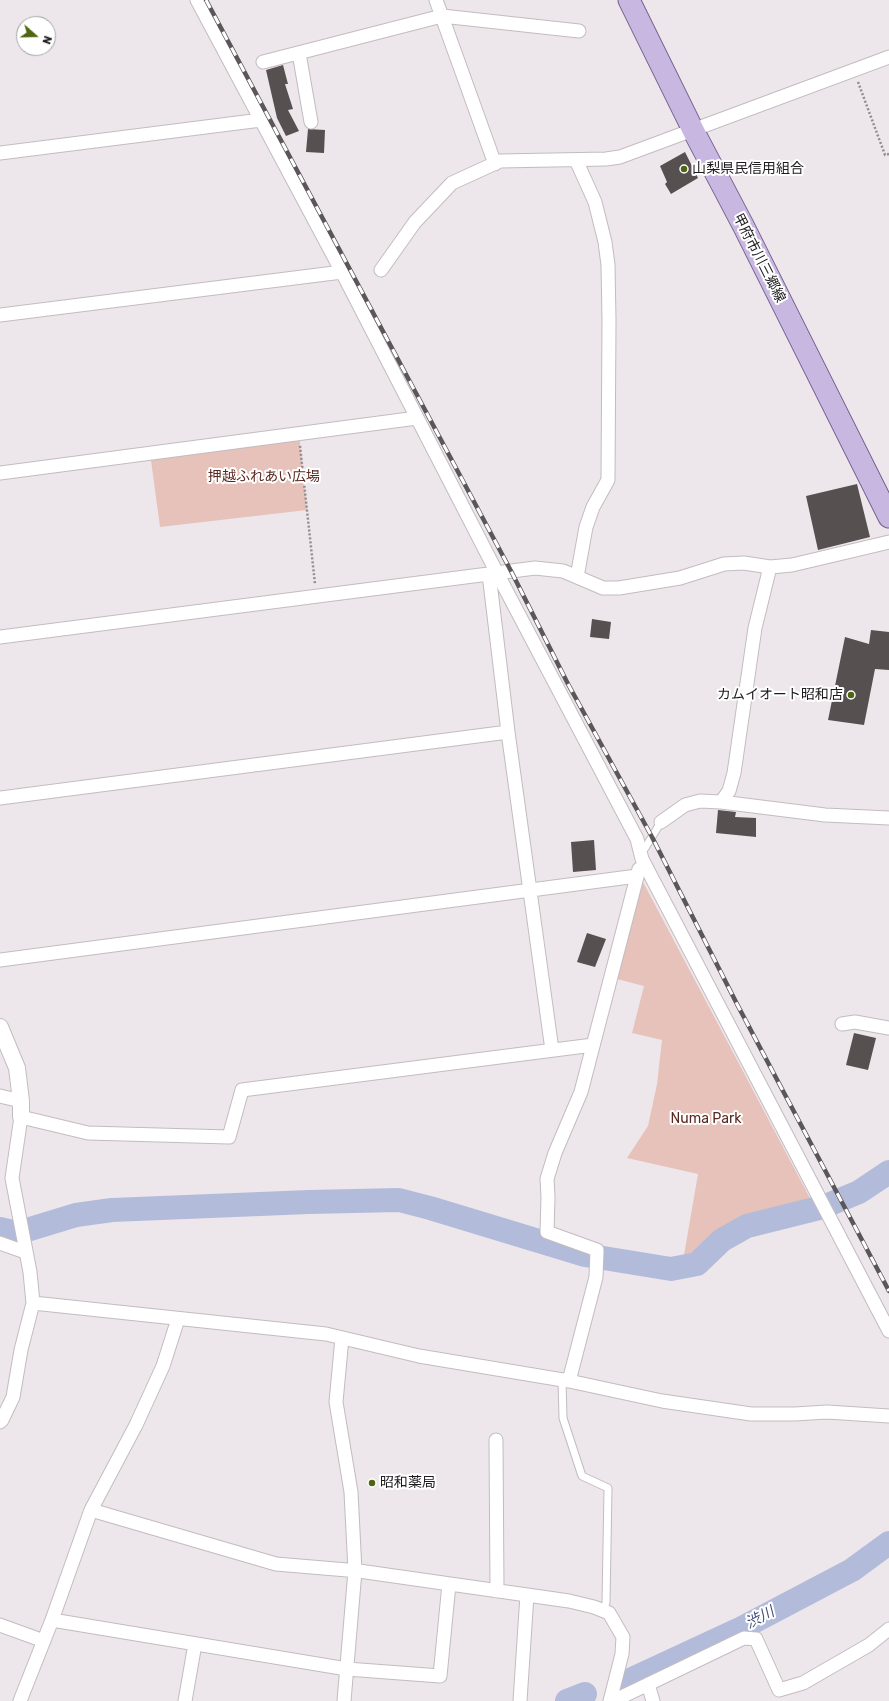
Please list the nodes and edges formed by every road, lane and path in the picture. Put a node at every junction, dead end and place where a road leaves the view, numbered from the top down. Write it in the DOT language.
graph roads {
  1 [pos="197,0"];
  2 [pos="436,0"];
  3 [pos="629,0"];
  4 [pos="442,16"];
  5 [pos="579,31"];
  6 [pos="299,53"];
  7 [pos="889,57"];
  8 [pos="263,62"];
  9 [pos="854,70"];
  10 [pos="261,120"];
  11 [pos="312,122"];
  12 [pos="693,130"];
  13 [pos="0,153"];
  14 [pos="889,154"];
  15 [pos="576,160"];
  16 [pos="495,164"];
  17 [pos="381,270"];
  18 [pos="342,272"];
  19 [pos="0,315"];
  20 [pos="417,418"];
  21 [pos="299,434"];
  22 [pos="0,473"];
  23 [pos="889,517"];
  24 [pos="889,542"];
  25 [pos="770,566"];
  26 [pos="493,574"];
  27 [pos="578,577"];
  28 [pos="316,596"];
  29 [pos="0,637"];
  30 [pos="508,732"];
  31 [pos="0,798"];
  32 [pos="721,802"];
  33 [pos="889,818"];
  34 [pos="661,822"];
  35 [pos="644,853"];
  36 [pos="637,876"];
  37 [pos="529,890"];
  38 [pos="0,960"];
  39 [pos="842,1024"];
  40 [pos="0,1027"];
  41 [pos="889,1028"];
  42 [pos="593,1045"];
  43 [pos="552,1050"];
  44 [pos="0,1096"];
  45 [pos="21,1109"];
  46 [pos="0,1244"];
  47 [pos="25,1251"];
  48 [pos="33,1303"];
  49 [pos="178,1319"];
  50 [pos="889,1331"];
  51 [pos="342,1338"];
  52 [pos="566,1381"];
  53 [pos="889,1416"];
  54 [pos="0,1422"];
  55 [pos="496,1440"];
  56 [pos="91,1510"];
  57 [pos="356,1571"];
  58 [pos="449,1584"];
  59 [pos="497,1591"];
  60 [pos="527,1595"];
  61 [pos="603,1611"];
  62 [pos="52,1620"];
  63 [pos="0,1625"];
  64 [pos="889,1629"];
  65 [pos="44,1641"];
  66 [pos="194,1644"];
  67 [pos="347,1669"];
  68 [pos="648,1684"];
  69 [pos="20,1701"];
  70 [pos="185,1701"];
  71 [pos="344,1701"];
  72 [pos="520,1701"];
  73 [pos="611,1701"];
  74 [pos="653,1701"];
  1 -- 10 [label="street"];
  2 -- 4 [label="street"];
  3 -- 12 [label="main road, 甲府市川三郷線"];
  4 -- 5 [label="street"];
  4 -- 6 [label="street"];
  4 -- 16 [label="street"];
  6 -- 8 [label="street"];
  6 -- 11 [label="street"];
  7 -- 9 [label="street"];
  9 -- 12 [label="street"];
  9 -- 14 [label="path"];
  10 -- 13 [label="street"];
  10 -- 18 [label="street"];
  12 -- 15 [label="street"];
  12 -- 23 [label="main road, 甲府市川三郷線"];
  15 -- 16 [label="street"];
  15 -- 27 [label="street"];
  16 -- 17 [label="street"];
  18 -- 19 [label="street"];
  18 -- 20 [label="street"];
  20 -- 21 [label="street"];
  20 -- 26 [label="street"];
  21 -- 22 [label="street"];
  21 -- 28 [label="path"];
  24 -- 25 [label="street"];
  25 -- 27 [label="street"];
  25 -- 32 [label="street"];
  26 -- 27 [label="street"];
  26 -- 28 [label="street"];
  26 -- 30 [label="street"];
  26 -- 35 [label="street"];
  28 -- 29 [label="street"];
  30 -- 31 [label="street"];
  30 -- 37 [label="street"];
  32 -- 33 [label="street"];
  32 -- 34 [label="street"];
  34 -- 35 [label="lane"];
  35 -- 36 [label="street"];
  35 -- 50 [label="street"];
  36 -- 37 [label="street"];
  36 -- 42 [label="street"];
  37 -- 38 [label="street"];
  37 -- 43 [label="street"];
  39 -- 41 [label="street"];
  40 -- 45 [label="street"];
  42 -- 43 [label="street"];
  42 -- 52 [label="street"];
  43 -- 45 [label="street"];
  44 -- 45 [label="street"];
  45 -- 47 [label="street"];
  46 -- 47 [label="street"];
  47 -- 48 [label="street"];
  48 -- 49 [label="street"];
  48 -- 54 [label="street"];
  49 -- 51 [label="street"];
  49 -- 56 [label="street"];
  51 -- 52 [label="street"];
  51 -- 57 [label="street"];
  52 -- 53 [label="street"];
  52 -- 61 [label="lane"];
  55 -- 59 [label="street"];
  56 -- 57 [label="street"];
  56 -- 62 [label="street"];
  57 -- 58 [label="street"];
  57 -- 67 [label="street"];
  58 -- 59 [label="street"];
  58 -- 67 [label="street"];
  59 -- 60 [label="street"];
  60 -- 61 [label="street"];
  60 -- 72 [label="street"];
  61 -- 73 [label="street"];
  62 -- 65 [label="street"];
  62 -- 66 [label="street"];
  63 -- 65 [label="street"];
  64 -- 68 [label="street"];
  65 -- 69 [label="street"];
  66 -- 67 [label="street"];
  66 -- 70 [label="street"];
  67 -- 71 [label="street"];
  68 -- 73 [label="street"];
  68 -- 74 [label="street"];
}
